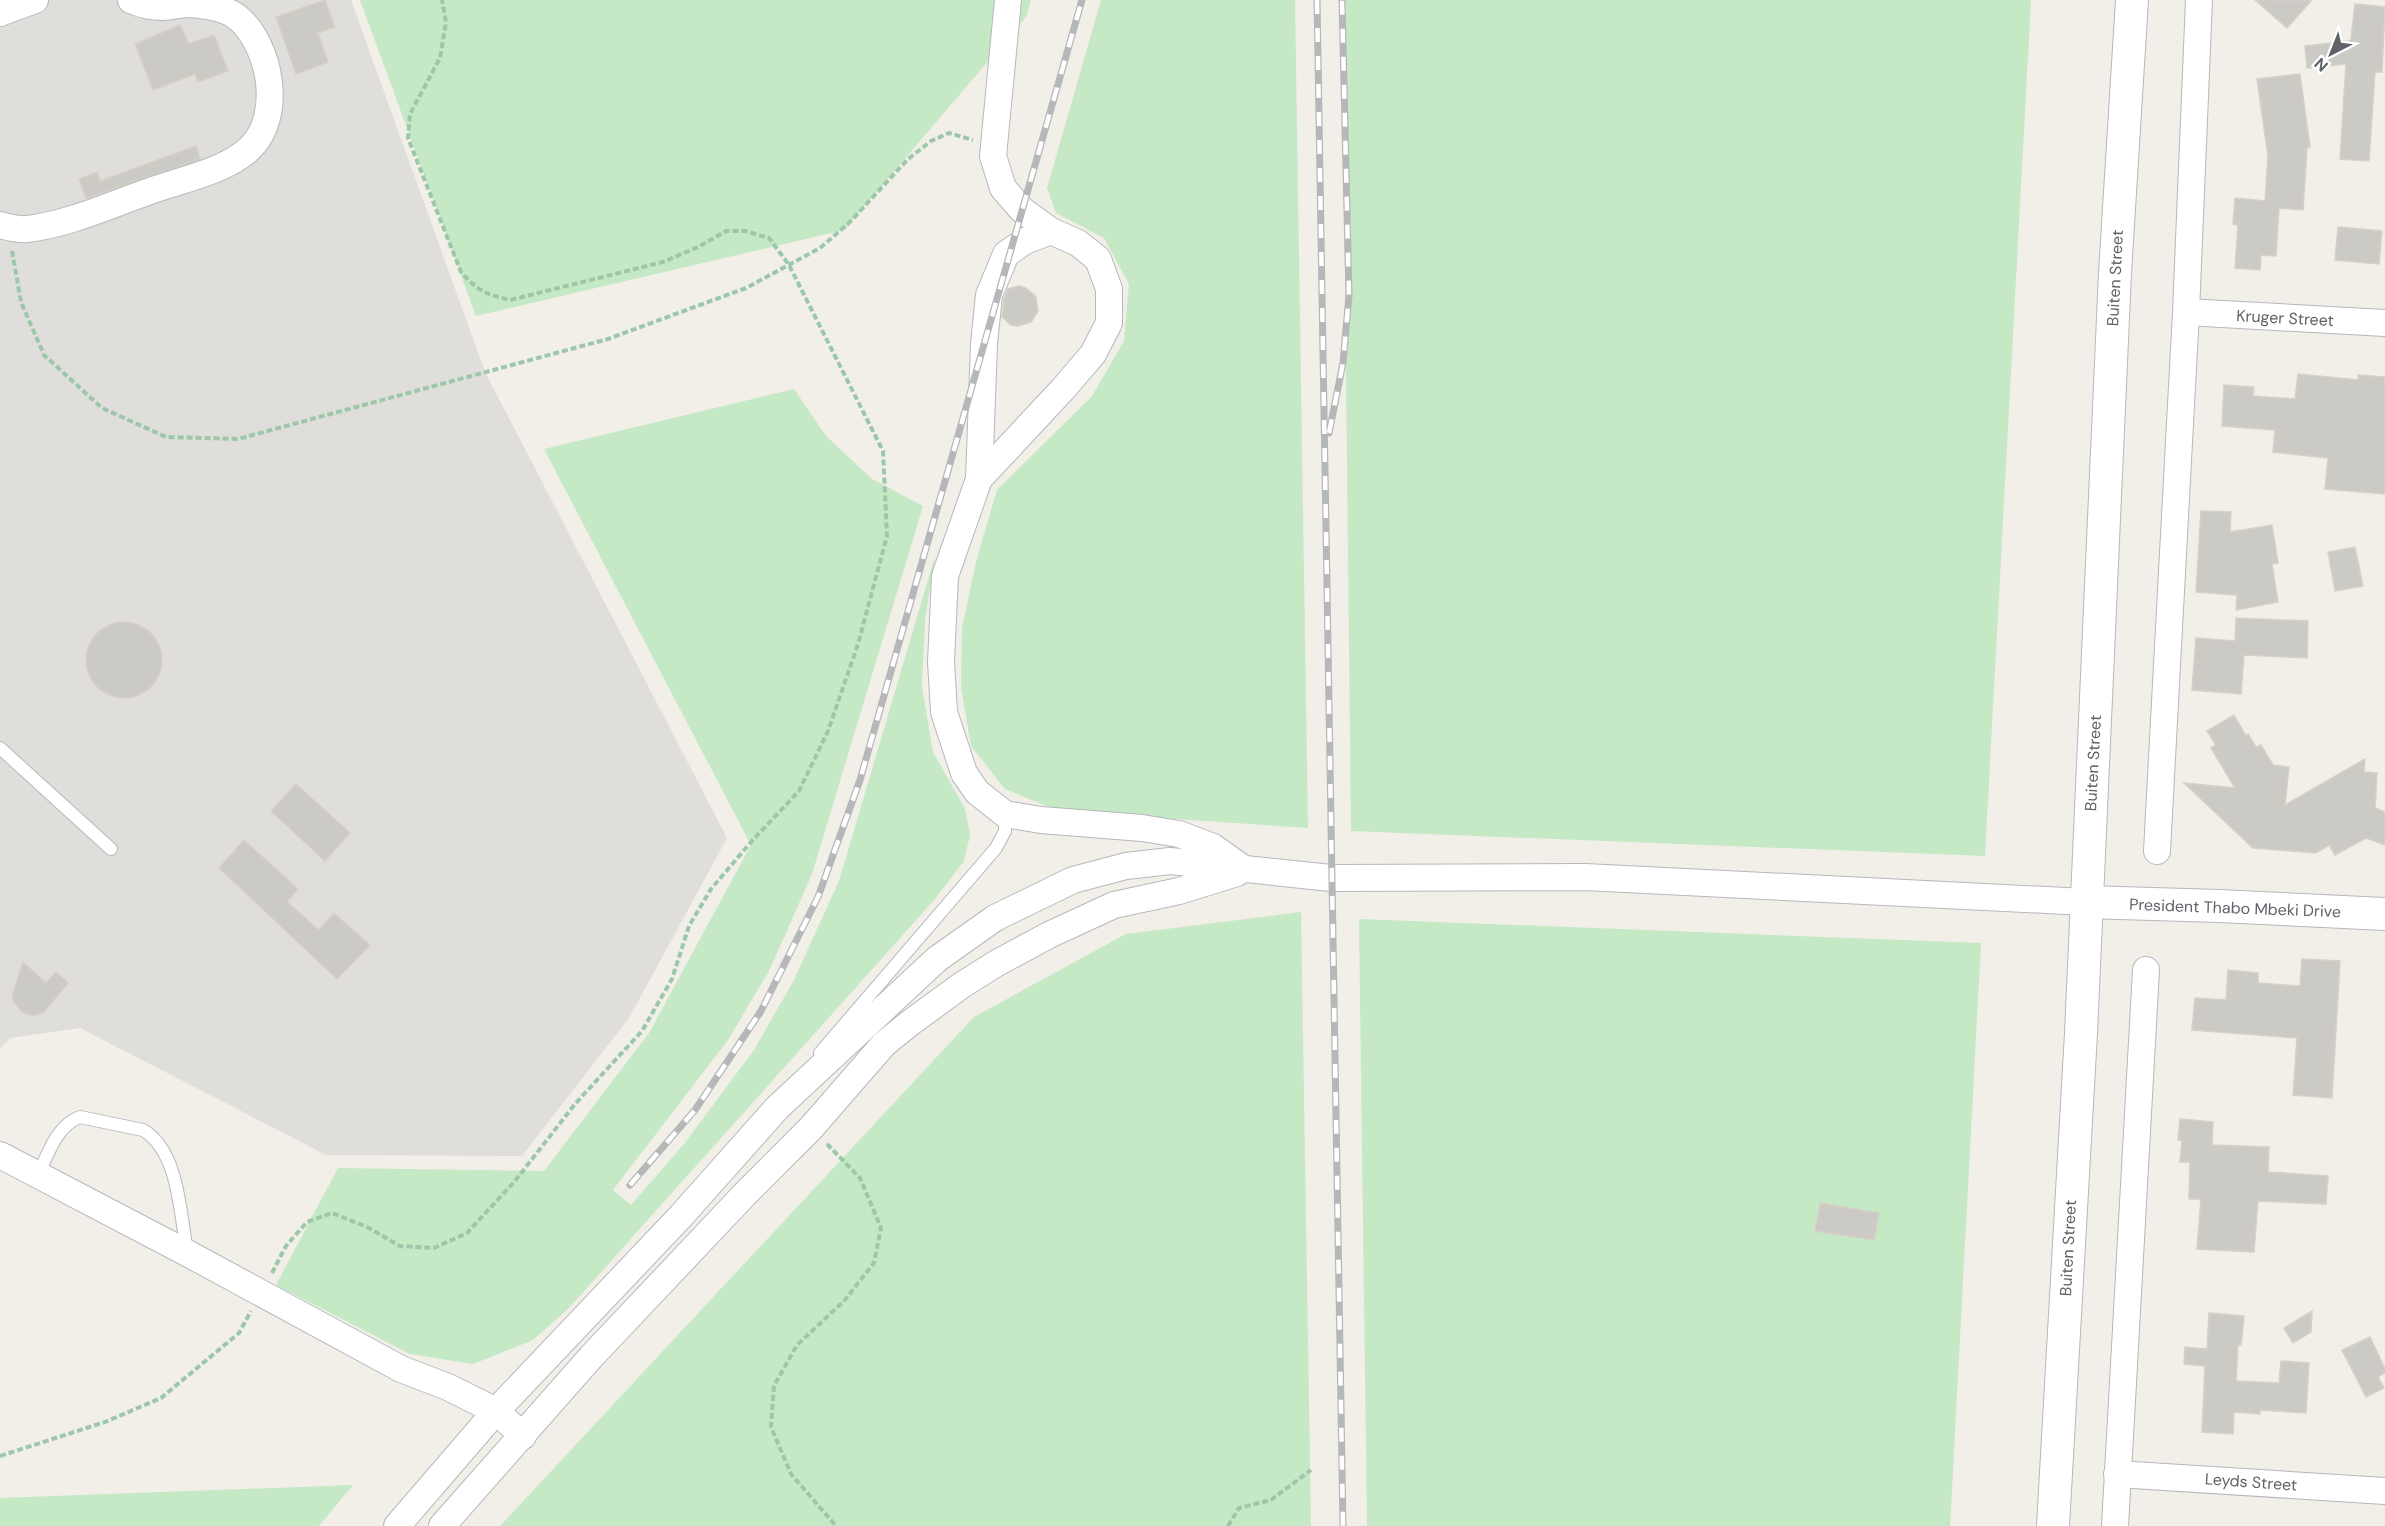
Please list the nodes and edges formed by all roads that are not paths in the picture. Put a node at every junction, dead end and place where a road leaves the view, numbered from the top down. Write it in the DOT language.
graph roads {
  1 [pos="35,0"];
  2 [pos="131,0"];
  3 [pos="1008,0"];
  4 [pos="2132,0"];
  5 [pos="2199,0"];
  6 [pos="0,13"];
  7 [pos="4,226"];
  8 [pos="1051,231"];
  9 [pos="2186,312"];
  10 [pos="2385,323"];
  11 [pos="979,479"];
  12 [pos="0,748"];
  13 [pos="1005,814"];
  14 [pos="111,849"];
  15 [pos="2157,851"];
  16 [pos="1246,870"];
  17 [pos="2086,902"];
  18 [pos="2385,914"];
  19 [pos="2146,970"];
  20 [pos="0,1155"];
  21 [pos="38,1175"];
  22 [pos="681,1216"];
  23 [pos="187,1252"];
  24 [pos="495,1411"];
  25 [pos="523,1436"];
  26 [pos="2117,1474"];
  27 [pos="2385,1491"];
  28 [pos="396,1526"];
  29 [pos="442,1526"];
  30 [pos="2053,1526"];
  31 [pos="2115,1526"];
  1 -- 6 [label="street"];
  2 -- 7 [label="street"];
  3 -- 8 [label="street"];
  4 -- 17 [label="street, Buiten Street"];
  5 -- 9 [label="street"];
  8 -- 11 [label="street"];
  8 -- 11 [label="street"];
  9 -- 10 [label="street, Kruger Street"];
  9 -- 15 [label="street"];
  11 -- 13 [label="street"];
  12 -- 14 [label="lane"];
  13 -- 16 [label="street"];
  13 -- 22 [label="lane"];
  16 -- 17 [label="street"];
  16 -- 22 [label="street"];
  16 -- 25 [label="street"];
  17 -- 18 [label="street, President Thabo Mbeki Drive"];
  17 -- 30 [label="street, Buiten Street"];
  19 -- 26 [label="street"];
  20 -- 21 [label="street"];
  21 -- 23 [label="street"];
  21 -- 23 [label="lane"];
  22 -- 24 [label="street"];
  23 -- 24 [label="street"];
  24 -- 25 [label="street"];
  24 -- 28 [label="street"];
  25 -- 29 [label="street"];
  26 -- 27 [label="street, Leyds Street"];
  26 -- 31 [label="street"];
}
